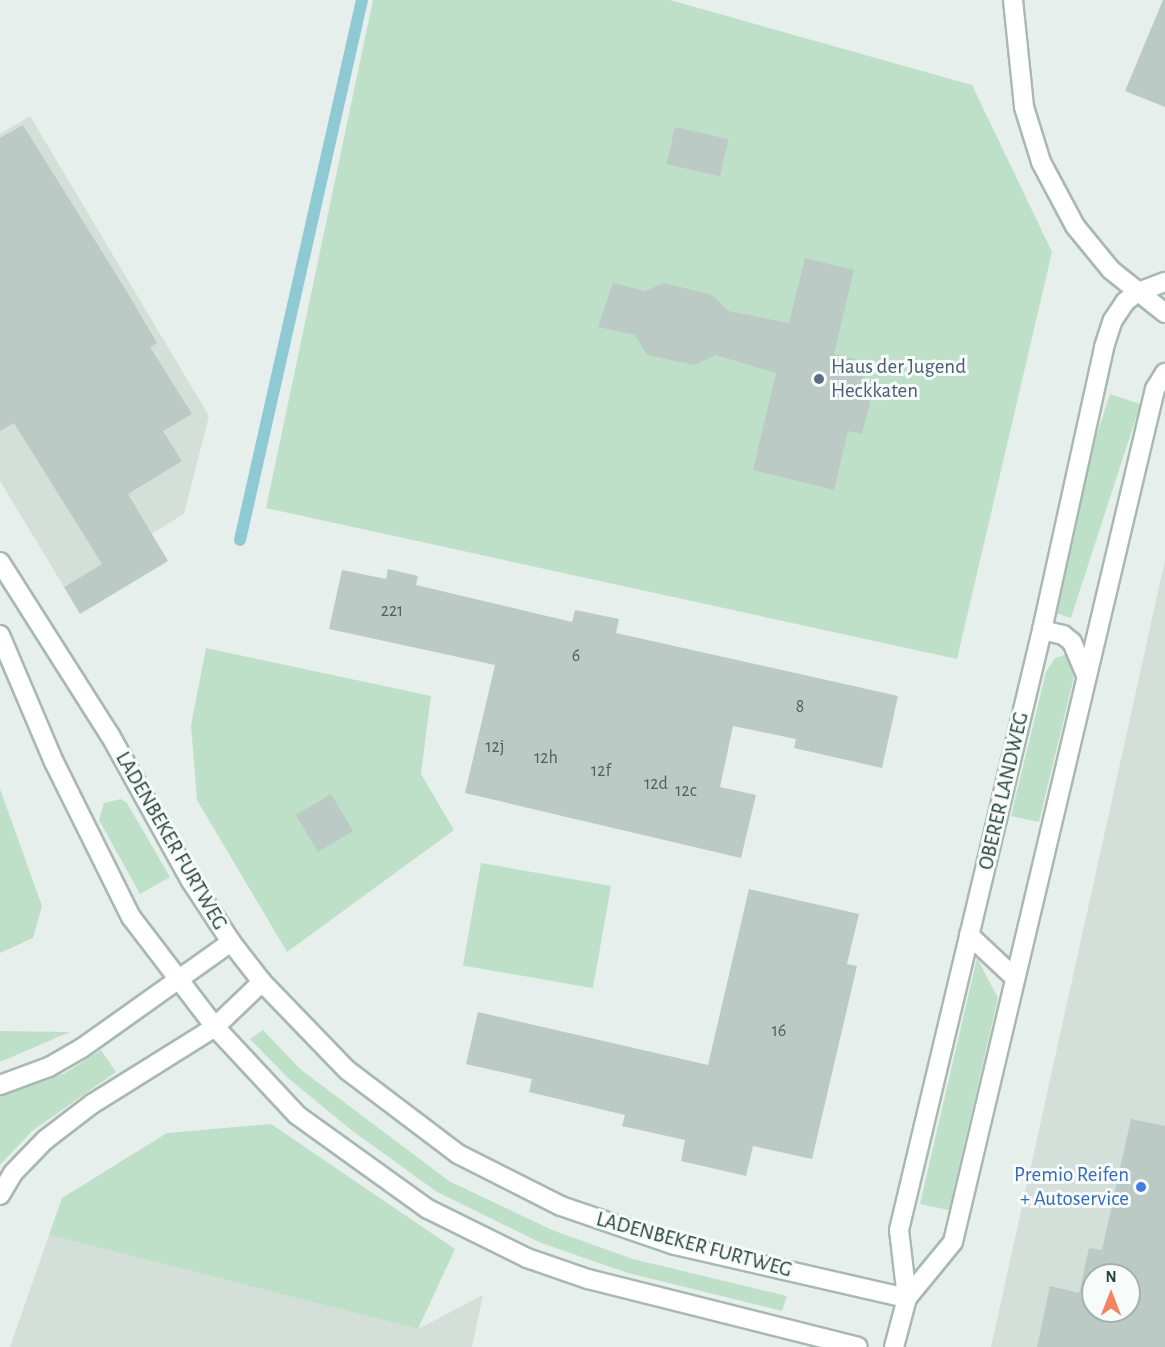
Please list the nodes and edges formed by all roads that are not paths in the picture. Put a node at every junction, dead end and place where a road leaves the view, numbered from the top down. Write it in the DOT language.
graph roads {
  1 [pos="1013,0"];
  2 [pos="1165,282"];
  3 [pos="1136,293"];
  4 [pos="1165,313"];
  5 [pos="1165,373"];
  6 [pos="0,562"];
  7 [pos="1042,630"];
  8 [pos="0,635"];
  9 [pos="1086,677"];
  10 [pos="969,935"];
  11 [pos="231,942"];
  12 [pos="1015,978"];
  13 [pos="176,979"];
  14 [pos="262,982"];
  15 [pos="215,1027"];
  16 [pos="0,1085"];
  17 [pos="0,1195"];
  18 [pos="907,1298"];
  19 [pos="858,1347"];
  20 [pos="894,1347"];
  1 -- 3 [label="street"];
  2 -- 3 [label="street"];
  3 -- 4 [label="street"];
  3 -- 7 [label="street, OBERER LANDWEG"];
  5 -- 9 [label="street, OBERER LANDWEG"];
  6 -- 11 [label="street, LADENBEKER FURTWEG"];
  7 -- 9 [label="street"];
  7 -- 10 [label="street, OBERER LANDWEG"];
  8 -- 13 [label="street"];
  9 -- 12 [label="street, OBERER LANDWEG"];
  10 -- 12 [label="street"];
  10 -- 18 [label="street, OBERER LANDWEG"];
  11 -- 13 [label="street"];
  11 -- 14 [label="street, LADENBEKER FURTWEG"];
  12 -- 18 [label="street, OBERER LANDWEG"];
  13 -- 15 [label="street"];
  13 -- 16 [label="street"];
  14 -- 15 [label="street"];
  14 -- 18 [label="street, LADENBEKER FURTWEG"];
  15 -- 17 [label="street"];
  15 -- 19 [label="street"];
  18 -- 20 [label="street, OBERER LANDWEG"];
}
